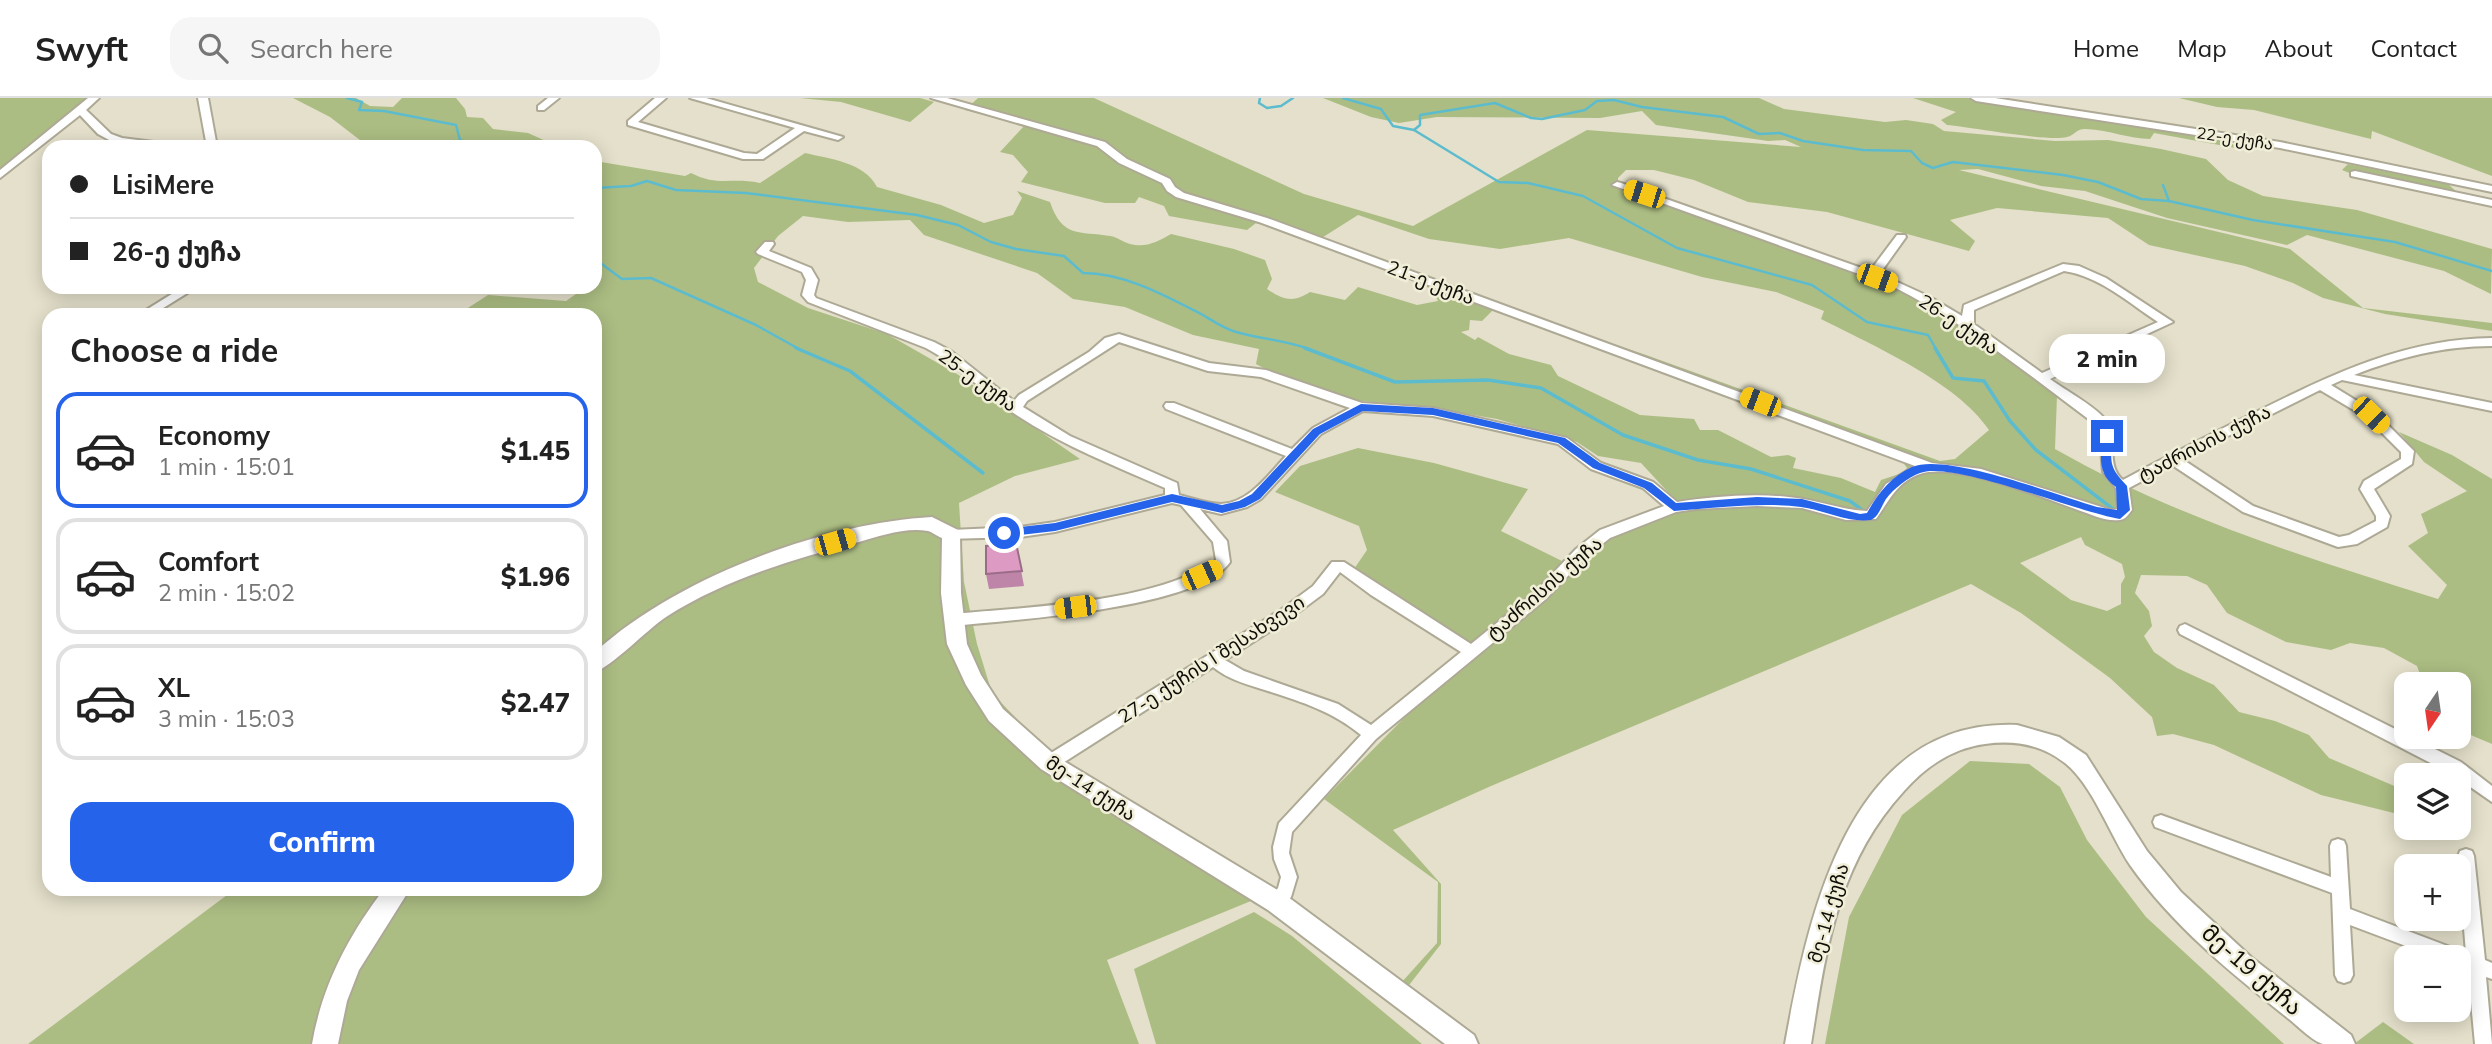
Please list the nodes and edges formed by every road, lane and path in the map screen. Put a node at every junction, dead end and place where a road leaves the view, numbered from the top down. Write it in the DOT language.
graph roads {
  1 [pos="94,98"];
  2 [pos="202,98"];
  3 [pos="554,98"];
  4 [pos="661,98"];
  5 [pos="695,98"];
  6 [pos="936,98"];
  7 [pos="1976,98"];
  8 [pos="541,108"];
  9 [pos="81,111"];
  10 [pos="803,127"];
  11 [pos="838,137"];
  12 [pos="44,140"];
  13 [pos="116,140"];
  14 [pos="211,140"];
  15 [pos="42,142"];
  16 [pos="2355,174"];
  17 [pos="0,175"];
  18 [pos="1617,185"];
  19 [pos="2492,189"];
  20 [pos="2492,203"];
  21 [pos="1900,237"];
  22 [pos="769,244"];
  23 [pos="1877,278"];
  24 [pos="179,294"];
  25 [pos="156,308"];
  26 [pos="1968,325"];
  27 [pos="2492,342"];
  28 [pos="2338,376"];
  29 [pos="2040,379"];
  30 [pos="2321,385"];
  31 [pos="1170,406"];
  32 [pos="1361,407"];
  33 [pos="2492,407"];
  34 [pos="1015,408"];
  35 [pos="1292,454"];
  36 [pos="2172,459"];
  37 [pos="1931,467"];
  38 [pos="2122,486"];
  39 [pos="1179,500"];
  40 [pos="1674,507"];
  41 [pos="951,535"];
  42 [pos="953,620"];
  43 [pos="2185,630"];
  44 [pos="1471,651"];
  45 [pos="602,657"];
  46 [pos="1213,658"];
  47 [pos="1371,734"];
  48 [pos="1049,763"];
  49 [pos="2492,794"];
  50 [pos="2161,822"];
  51 [pos="2338,846"];
  52 [pos="2471,887"];
  53 [pos="2340,888"];
  54 [pos="2166,892"];
  55 [pos="393,896"];
  56 [pos="1276,902"];
  57 [pos="2341,914"];
  58 [pos="2423,945"];
  59 [pos="2484,968"];
  60 [pos="2344,975"];
  61 [pos="325,1044"];
  62 [pos="1465,1044"];
  63 [pos="1798,1044"];
  64 [pos="2342,1044"];
  65 [pos="2484,1044"];
  1 -- 9 [label="street"];
  2 -- 14 [label="street"];
  3 -- 8 [label="street"];
  4 -- 10 [label="street"];
  5 -- 10 [label="street"];
  6 -- 37 [label="street, 21-ე ქუჩა"];
  7 -- 19 [label="street, 22-ე ქუჩა"];
  9 -- 12 [label="street"];
  9 -- 13 [label="street"];
  10 -- 11 [label="street"];
  15 -- 17 [label="street"];
  16 -- 20 [label="street"];
  18 -- 23 [label="street, 26-ე ქუჩა"];
  21 -- 23 [label="street"];
  22 -- 34 [label="street, 25-ე ქუჩა"];
  23 -- 26 [label="street, 26-ე ქუჩა"];
  24 -- 25 [label="street"];
  26 -- 29 [label="street, 26-ე ქუჩა"];
  26 -- 29 [label="street"];
  27 -- 28 [label="street, ტაძრისის ქუჩა"];
  28 -- 30 [label="street, ტაძრისის ქუჩა"];
  28 -- 33 [label="street"];
  29 -- 38 [label="street, 26-ე ქუჩა"];
  30 -- 36 [label="street, ტაძრისის ქუჩა"];
  30 -- 36 [label="street"];
  31 -- 35 [label="street"];
  32 -- 34 [label="street"];
  32 -- 35 [label="street"];
  32 -- 40 [label="street"];
  34 -- 39 [label="street, 25-ე ქუჩა"];
  35 -- 39 [label="street"];
  36 -- 38 [label="street, ტაძრისის ქუჩა"];
  37 -- 38 [label="street, ტაძრისის ქუჩა"];
  37 -- 40 [label="street, ტაძრისის ქუჩა"];
  39 -- 41 [label="street"];
  39 -- 42 [label="street"];
  40 -- 44 [label="street, ტაძრისის ქუჩა"];
  41 -- 42 [label="street, მე-14 ქუჩა"];
  41 -- 45 [label="street"];
  42 -- 48 [label="street, მე-14 ქუჩა"];
  43 -- 49 [label="street"];
  44 -- 46 [label="street, 27-ე ქუჩის I შესახვევი"];
  44 -- 47 [label="street, ტაძრისის ქუჩა"];
  46 -- 47 [label="street"];
  46 -- 48 [label="street, 27-ე ქუჩის I შესახვევი"];
  47 -- 56 [label="street, ტაძრისის ქუჩა"];
  48 -- 56 [label="street, მე-14 ქუჩა"];
  50 -- 53 [label="street"];
  51 -- 53 [label="street"];
  52 -- 59 [label="street"];
  53 -- 57 [label="street"];
  54 -- 63 [label="street, მე-14 ქუჩა"];
  54 -- 64 [label="street, მე-19 ქუჩა"];
  55 -- 61 [label="street"];
  56 -- 62 [label="street, მე-14 ქუჩა"];
  57 -- 58 [label="street"];
  57 -- 60 [label="street"];
  59 -- 65 [label="street"];
}
